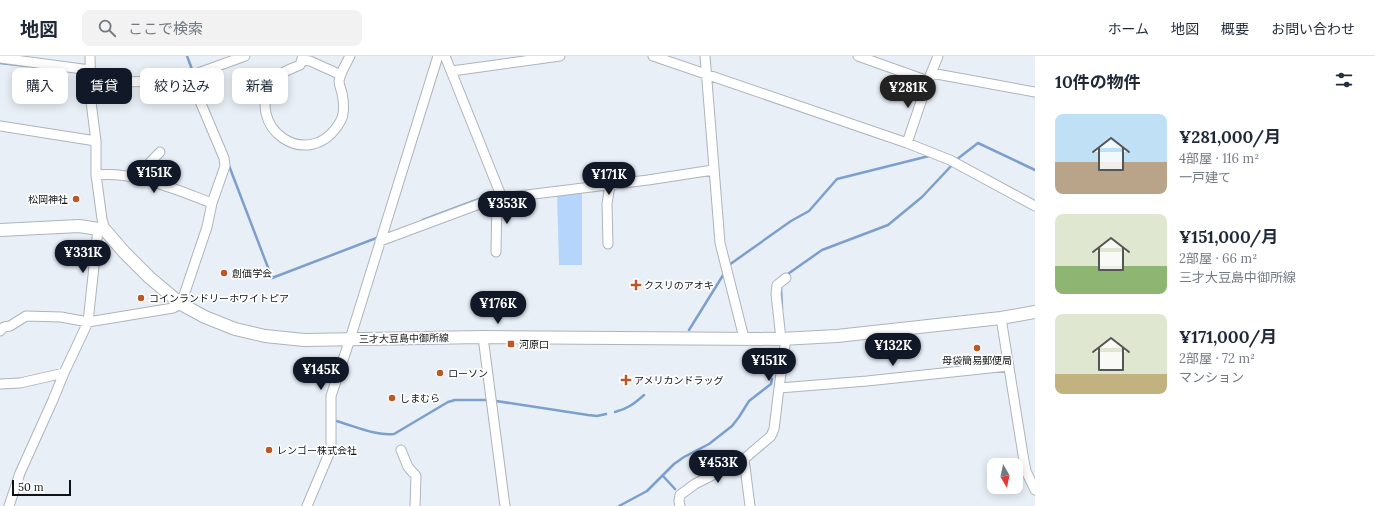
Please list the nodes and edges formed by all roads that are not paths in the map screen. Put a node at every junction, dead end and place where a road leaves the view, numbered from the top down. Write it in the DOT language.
graph roads {
  1 [pos="90,56"];
  2 [pos="245,56"];
  3 [pos="350,56"];
  4 [pos="438,56"];
  5 [pos="445,56"];
  6 [pos="560,56"];
  7 [pos="653,56"];
  8 [pos="705,56"];
  9 [pos="858,56"];
  10 [pos="938,56"];
  11 [pos="0,58"];
  12 [pos="303,58"];
  13 [pos="17,59"];
  14 [pos="77,68"];
  15 [pos="90,68"];
  16 [pos="212,68"];
  17 [pos="452,71"];
  18 [pos="706,74"];
  19 [pos="341,75"];
  20 [pos="930,77"];
  21 [pos="1035,92"];
  22 [pos="91,104"];
  23 [pos="202,104"];
  24 [pos="1,129"];
  25 [pos="96,141"];
  26 [pos="907,143"];
  27 [pos="160,152"];
  28 [pos="713,170"];
  29 [pos="96,175"];
  30 [pos="136,177"];
  31 [pos="610,185"];
  32 [pos="499,196"];
  33 [pos="212,204"];
  34 [pos="1035,206"];
  35 [pos="0,230"];
  36 [pos="102,230"];
  37 [pos="380,241"];
  38 [pos="608,244"];
  39 [pos="496,252"];
  40 [pos="783,280"];
  41 [pos="181,304"];
  42 [pos="1035,312"];
  43 [pos="1001,318"];
  44 [pos="88,322"];
  45 [pos="0,331"];
  46 [pos="483,337"];
  47 [pos="744,338"];
  48 [pos="350,339"];
  49 [pos="783,339"];
  50 [pos="1009,366"];
  51 [pos="64,373"];
  52 [pos="0,384"];
  53 [pos="778,388"];
  54 [pos="401,450"];
  55 [pos="744,459"];
  56 [pos="1032,479"];
  57 [pos="1035,490"];
  58 [pos="9,506"];
  59 [pos="307,506"];
  60 [pos="415,506"];
  61 [pos="505,506"];
  62 [pos="680,506"];
  63 [pos="750,506"];
  1 -- 15 [label="street"];
  2 -- 16 [label="street"];
  3 -- 19 [label="street"];
  4 -- 37 [label="street"];
  5 -- 17 [label="street"];
  6 -- 17 [label="street"];
  7 -- 18 [label="street"];
  8 -- 18 [label="street"];
  9 -- 20 [label="street"];
  10 -- 20 [label="street"];
  11 -- 13 [label="street"];
  12 -- 19 [label="street"];
  12 -- 19 [label="street"];
  13 -- 14 [label="street"];
  17 -- 32 [label="street"];
  18 -- 26 [label="street"];
  18 -- 28 [label="street"];
  20 -- 21 [label="street"];
  20 -- 26 [label="street"];
  22 -- 25 [label="street"];
  23 -- 33 [label="street"];
  24 -- 25 [label="street"];
  25 -- 29 [label="street"];
  26 -- 34 [label="street"];
  27 -- 30 [label="street"];
  28 -- 31 [label="street"];
  28 -- 47 [label="street"];
  29 -- 30 [label="street"];
  29 -- 36 [label="street"];
  30 -- 33 [label="street"];
  31 -- 32 [label="street"];
  31 -- 38 [label="street"];
  32 -- 37 [label="street"];
  32 -- 39 [label="street"];
  33 -- 41 [label="street"];
  35 -- 36 [label="main road"];
  36 -- 41 [label="main road, 三才大豆島中御所線"];
  36 -- 44 [label="street"];
  37 -- 48 [label="street"];
  40 -- 49 [label="street"];
  41 -- 44 [label="street"];
  41 -- 48 [label="main road, 三才大豆島中御所線"];
  42 -- 43 [label="main road, 三才大豆島中御所線"];
  43 -- 49 [label="main road, 三才大豆島中御所線"];
  43 -- 50 [label="street"];
  44 -- 45 [label="street"];
  44 -- 51 [label="street"];
  46 -- 47 [label="main road, 三才大豆島中御所線"];
  46 -- 48 [label="main road, 三才大豆島中御所線"];
  46 -- 61 [label="street"];
  47 -- 49 [label="main road, 三才大豆島中御所線"];
  48 -- 59 [label="street"];
  49 -- 53 [label="street"];
  50 -- 53 [label="street"];
  50 -- 56 [label="street"];
  51 -- 52 [label="street"];
  51 -- 58 [label="street"];
  53 -- 55 [label="street"];
  54 -- 60 [label="street"];
  55 -- 62 [label="street"];
  55 -- 63 [label="street"];
  56 -- 57 [label="street"];
}
